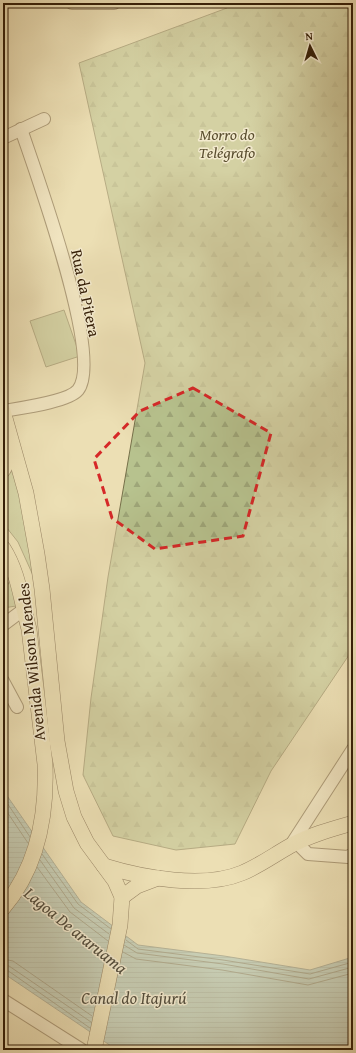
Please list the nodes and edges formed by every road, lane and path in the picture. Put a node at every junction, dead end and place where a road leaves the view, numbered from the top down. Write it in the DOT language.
graph roads {
  1 [pos="72,3"];
  2 [pos="114,3"];
  3 [pos="44,119"];
  4 [pos="21,129"];
  5 [pos="3,138"];
  6 [pos="3,411"];
  7 [pos="13,451"];
  8 [pos="3,470"];
  9 [pos="3,548"];
  10 [pos="42,589"];
  11 [pos="23,610"];
  12 [pos="3,625"];
  13 [pos="3,680"];
  14 [pos="17,706"];
  15 [pos="353,749"];
  16 [pos="353,823"];
  17 [pos="294,844"];
  18 [pos="353,854"];
  19 [pos="104,866"];
  20 [pos="160,877"];
  21 [pos="122,899"];
  22 [pos="3,908"];
  23 [pos="3,1000"];
  24 [pos="82,1050"];
  25 [pos="94,1050"];
  1 -- 2 [label="street"];
  3 -- 4 [label="street"];
  4 -- 5 [label="street"];
  4 -- 6 [label="street, Rua da Pitera"];
  6 -- 7 [label="main road, Avenida Wilson Mendes"];
  7 -- 8 [label="main road"];
  7 -- 10 [label="main road, Avenida Wilson Mendes"];
  9 -- 11 [label="main road, Avenida Wilson Mendes"];
  10 -- 11 [label="main road"];
  10 -- 19 [label="main road, Avenida Wilson Mendes"];
  11 -- 12 [label="street"];
  11 -- 22 [label="main road, Avenida Wilson Mendes"];
  13 -- 14 [label="street"];
  15 -- 17 [label="street"];
  16 -- 17 [label="main road"];
  17 -- 18 [label="street"];
  17 -- 20 [label="main road"];
  19 -- 20 [label="main road"];
  19 -- 21 [label="main road, Avenida Wilson Mendes"];
  20 -- 21 [label="main road"];
  21 -- 25 [label="main road"];
  23 -- 24 [label="street"];
}
